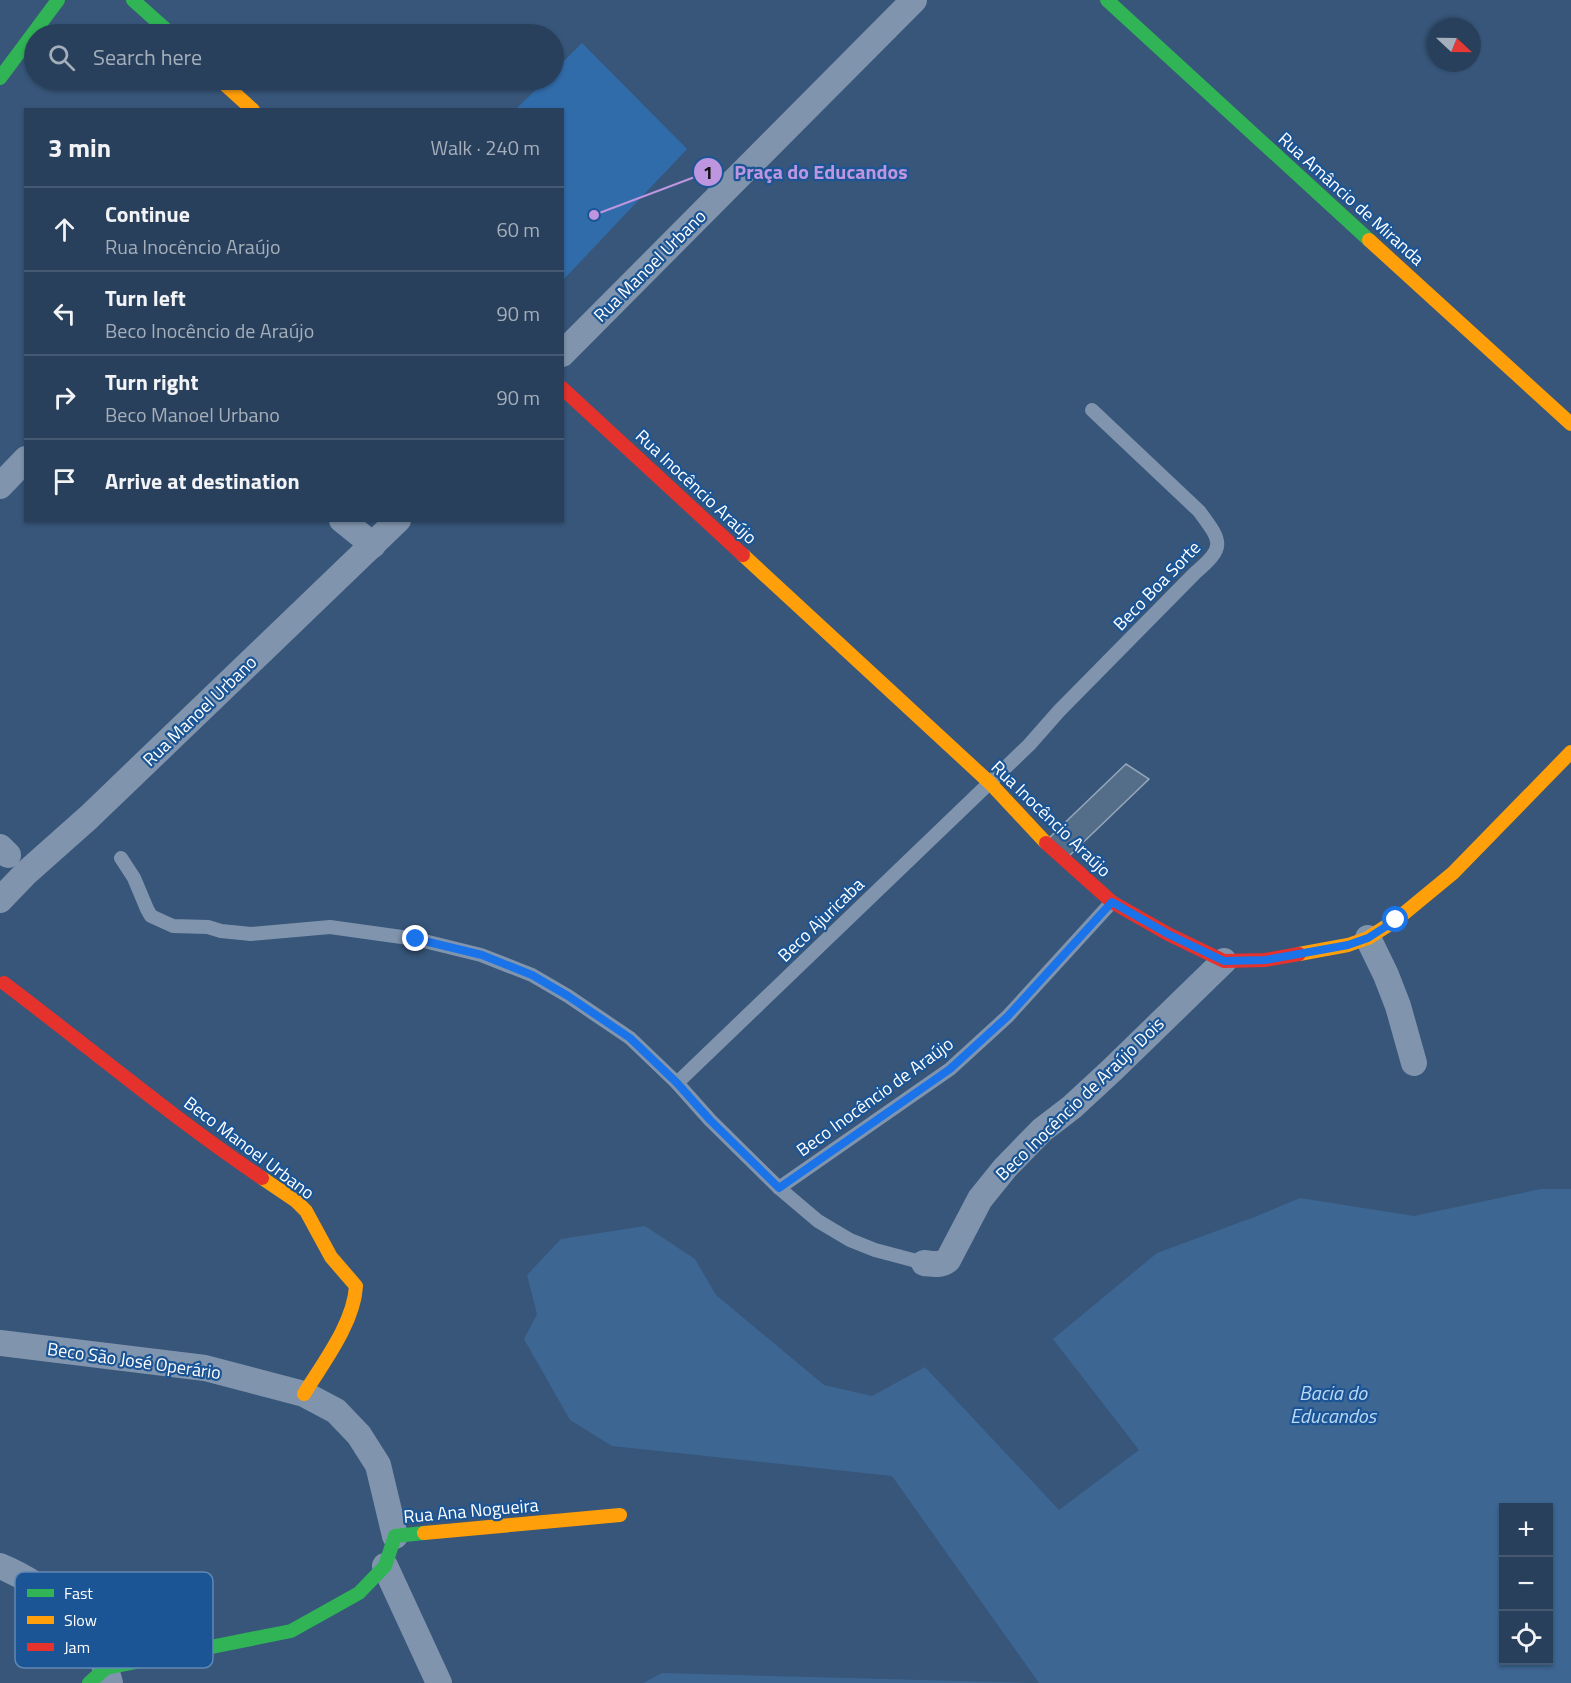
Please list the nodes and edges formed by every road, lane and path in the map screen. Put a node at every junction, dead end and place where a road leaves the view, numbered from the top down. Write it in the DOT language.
graph roads {
  1 [pos="58,0"];
  2 [pos="133,0"];
  3 [pos="914,0"];
  4 [pos="1107,0"];
  5 [pos="40,24"];
  6 [pos="160,24"];
  7 [pos="24,46"];
  8 [pos="0,78"];
  9 [pos="231,90"];
  10 [pos="251,108"];
  11 [pos="564,352"];
  12 [pos="564,390"];
  13 [pos="1092,410"];
  14 [pos="1571,424"];
  15 [pos="24,461"];
  16 [pos="0,486"];
  17 [pos="344,522"];
  18 [pos="396,522"];
  19 [pos="373,545"];
  20 [pos="1571,752"];
  21 [pos="990,783"];
  22 [pos="121,858"];
  23 [pos="0,900"];
  24 [pos="1112,902"];
  25 [pos="1368,938"];
  26 [pos="1224,961"];
  27 [pos="4,983"];
  28 [pos="1414,1063"];
  29 [pos="677,1083"];
  30 [pos="779,1188"];
  31 [pos="924,1263"];
  32 [pos="0,1343"];
  33 [pos="304,1394"];
  34 [pos="620,1515"];
  35 [pos="395,1536"];
  36 [pos="0,1566"];
  37 [pos="385,1566"];
  38 [pos="15,1573"];
  39 [pos="213,1650"];
  40 [pos="142,1668"];
  41 [pos="102,1678"];
  42 [pos="439,1683"];
  1 -- 5 [label="street"];
  2 -- 6 [label="street"];
  3 -- 11 [label="street, Rua Manoel Urbano"];
  4 -- 14 [label="street, Rua Amâncio de Miranda"];
  7 -- 8 [label="street"];
  9 -- 10 [label="street"];
  12 -- 21 [label="street, Rua Inocêncio Araújo"];
  13 -- 21 [label="lane, Beco Boa Sorte"];
  15 -- 16 [label="street"];
  17 -- 19 [label="street"];
  18 -- 19 [label="street, Rua Manoel Urbano"];
  19 -- 23 [label="street, Rua Manoel Urbano"];
  20 -- 25 [label="street, Rua Inocêncio Araújo"];
  21 -- 24 [label="street, Rua Inocêncio Araújo"];
  21 -- 29 [label="lane, Beco Ajuricaba"];
  22 -- 29 [label="lane"];
  24 -- 26 [label="street, Rua Inocêncio Araújo"];
  24 -- 30 [label="lane, Beco Inocêncio de Araújo"];
  25 -- 26 [label="street, Rua Inocêncio Araújo"];
  25 -- 28 [label="street"];
  26 -- 31 [label="street, Beco Inocêncio de Araújo Dois"];
  27 -- 33 [label="street, Beco Manoel Urbano"];
  29 -- 30 [label="lane"];
  30 -- 31 [label="lane"];
  32 -- 33 [label="street, Beco São José Operário"];
  33 -- 35 [label="street, Beco São José Operário"];
  34 -- 35 [label="street, Rua Ana Nogueira"];
  35 -- 37 [label="street, Rua Ana Nogueira"];
  36 -- 38 [label="street"];
  37 -- 39 [label="street, Rua Ana Nogueira"];
  37 -- 42 [label="street"];
  40 -- 41 [label="street, Rua Ana Nogueira"];
}
